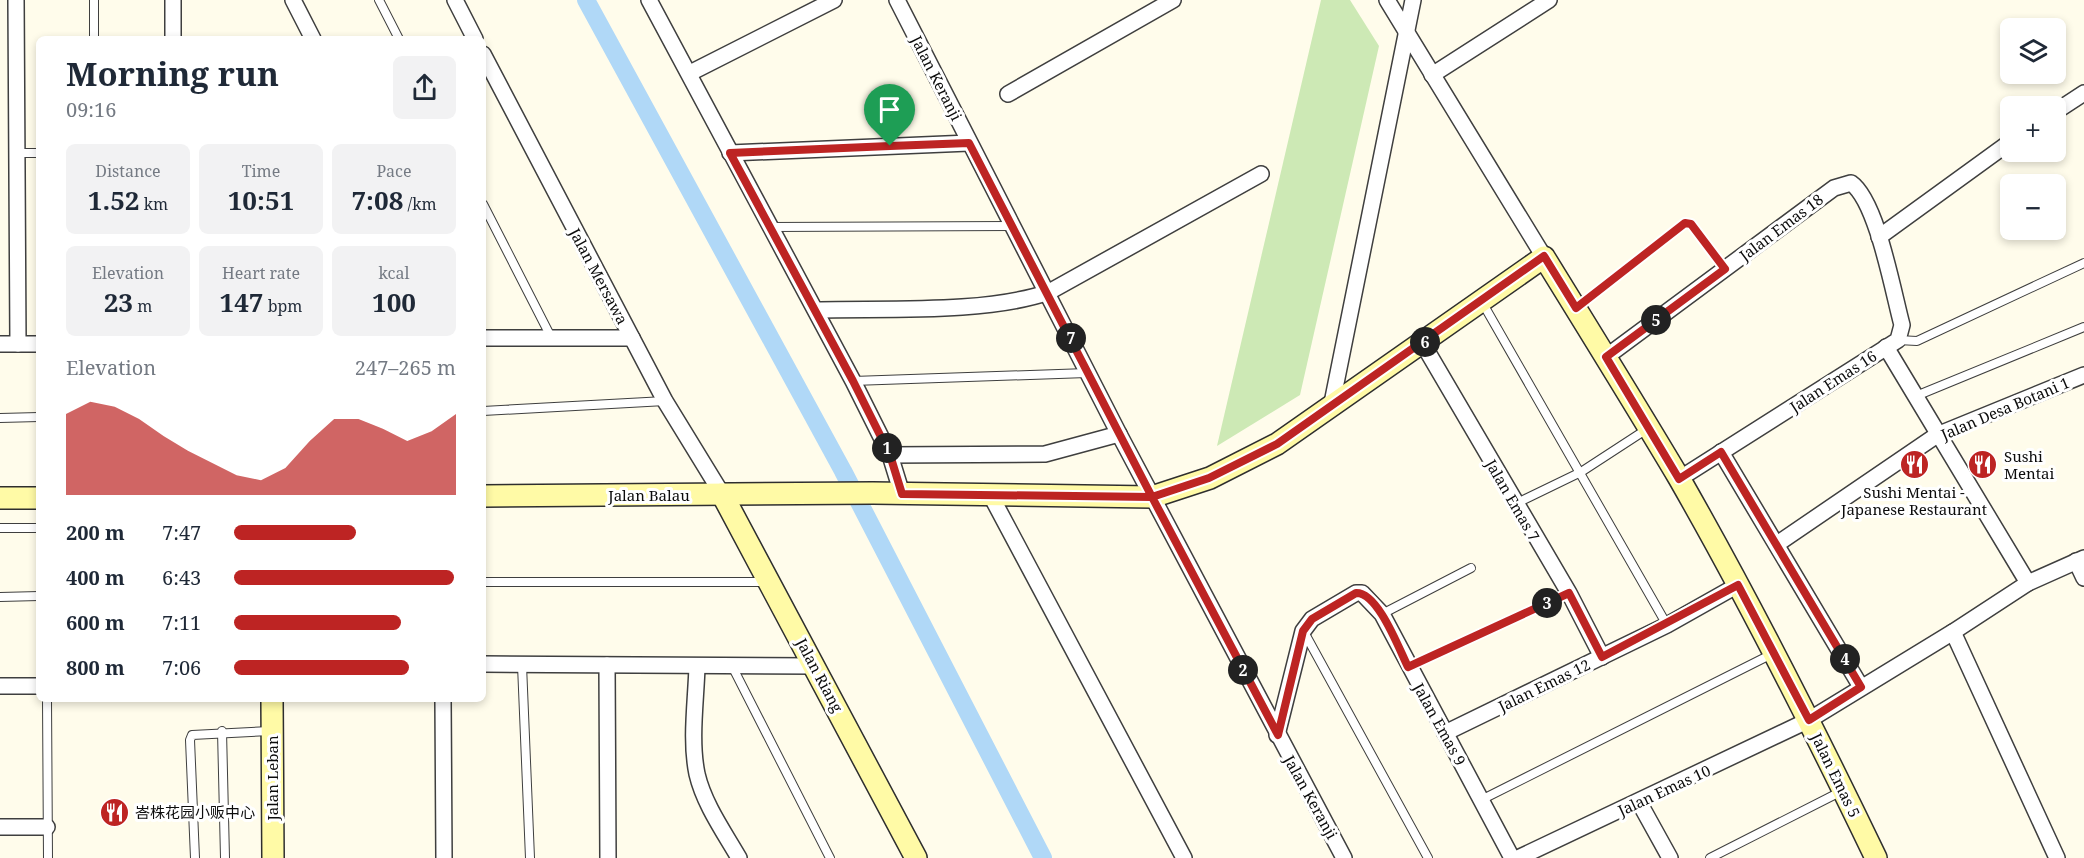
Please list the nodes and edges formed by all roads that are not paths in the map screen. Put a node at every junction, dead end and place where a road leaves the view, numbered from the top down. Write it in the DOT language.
graph roads {
  1 [pos="16,0"];
  2 [pos="94,0"];
  3 [pos="173,0"];
  4 [pos="293,0"];
  5 [pos="379,0"];
  6 [pos="455,0"];
  7 [pos="651,0"];
  8 [pos="834,0"];
  9 [pos="897,0"];
  10 [pos="1173,0"];
  11 [pos="1387,0"];
  12 [pos="1413,0"];
  13 [pos="1549,0"];
  14 [pos="1407,33"];
  15 [pos="94,36"];
  16 [pos="172,36"];
  17 [pos="312,36"];
  18 [pos="397,36"];
  19 [pos="473,36"];
  20 [pos="486,60"];
  21 [pos="690,73"];
  22 [pos="1432,75"];
  23 [pos="2084,93"];
  24 [pos="1008,94"];
  25 [pos="2066,105"];
  26 [pos="969,143"];
  27 [pos="2000,149"];
  28 [pos="15,153"];
  29 [pos="36,153"];
  30 [pos="730,153"];
  31 [pos="1262,174"];
  32 [pos="486,210"];
  33 [pos="1014,226"];
  34 [pos="769,227"];
  35 [pos="1879,237"];
  36 [pos="1544,256"];
  37 [pos="2084,263"];
  38 [pos="1725,269"];
  39 [pos="1048,292"];
  40 [pos="1482,302"];
  41 [pos="1576,308"];
  42 [pos="816,310"];
  43 [pos="2084,327"];
  44 [pos="551,337"];
  45 [pos="486,338"];
  46 [pos="632,338"];
  47 [pos="1892,343"];
  48 [pos="0,344"];
  49 [pos="18,344"];
  50 [pos="36,344"];
  51 [pos="1423,344"];
  52 [pos="1606,357"];
  53 [pos="1089,373"];
  54 [pos="2084,375"];
  55 [pos="853,381"];
  56 [pos="1916,396"];
  57 [pos="665,401"];
  58 [pos="1332,403"];
  59 [pos="486,411"];
  60 [pos="36,417"];
  61 [pos="0,418"];
  62 [pos="1648,428"];
  63 [pos="1119,434"];
  64 [pos="1937,435"];
  65 [pos="1721,452"];
  66 [pos="890,455"];
  67 [pos="1581,472"];
  68 [pos="1679,479"];
  69 [pos="722,494"];
  70 [pos="902,494"];
  71 [pos="990,494"];
  72 [pos="486,496"];
  73 [pos="1152,497"];
  74 [pos="0,498"];
  75 [pos="36,498"];
  76 [pos="1515,504"];
  77 [pos="0,528"];
  78 [pos="36,528"];
  79 [pos="1777,543"];
  80 [pos="2080,559"];
  81 [pos="1472,568"];
  82 [pos="2084,578"];
  83 [pos="486,582"];
  84 [pos="770,582"];
  85 [pos="2028,582"];
  86 [pos="1738,585"];
  87 [pos="1569,593"];
  88 [pos="36,596"];
  89 [pos="0,597"];
  90 [pos="1382,614"];
  91 [pos="1667,625"];
  92 [pos="1303,631"];
  93 [pos="1953,632"];
  94 [pos="1773,654"];
  95 [pos="1602,657"];
  96 [pos="486,664"];
  97 [pos="522,665"];
  98 [pos="608,665"];
  99 [pos="697,666"];
  100 [pos="732,666"];
  101 [pos="816,666"];
  102 [pos="1408,667"];
  103 [pos="0,686"];
  104 [pos="36,686"];
  105 [pos="1861,687"];
  106 [pos="47,702"];
  107 [pos="272,702"];
  108 [pos="443,702"];
  109 [pos="1809,720"];
  110 [pos="272,730"];
  111 [pos="222,731"];
  112 [pos="1445,733"];
  113 [pos="1278,735"];
  114 [pos="1843,790"];
  115 [pos="1481,800"];
  116 [pos="1639,802"];
  117 [pos="0,827"];
  118 [pos="47,827"];
  119 [pos="911,856"];
  120 [pos="48,858"];
  121 [pos="195,858"];
  122 [pos="225,858"];
  123 [pos="273,858"];
  124 [pos="444,858"];
  125 [pos="530,858"];
  126 [pos="608,858"];
  127 [pos="739,858"];
  128 [pos="830,858"];
  129 [pos="1184,858"];
  130 [pos="1344,858"];
  131 [pos="1428,858"];
  132 [pos="1512,858"];
  133 [pos="1518,858"];
  134 [pos="1670,858"];
  135 [pos="1710,858"];
  136 [pos="1876,858"];
  137 [pos="2057,858"];
  1 -- 28 [label="street"];
  2 -- 15 [label="lane"];
  3 -- 16 [label="street"];
  4 -- 17 [label="street"];
  5 -- 18 [label="lane"];
  6 -- 19 [label="street"];
  7 -- 21 [label="street"];
  8 -- 21 [label="street"];
  9 -- 26 [label="street, Jalan Keranji"];
  10 -- 24 [label="street"];
  11 -- 14 [label="street"];
  12 -- 14 [label="street"];
  13 -- 22 [label="street"];
  14 -- 22 [label="street"];
  14 -- 58 [label="street"];
  20 -- 46 [label="street, Jalan Mersawa"];
  21 -- 30 [label="street"];
  22 -- 36 [label="street"];
  23 -- 25 [label="street"];
  26 -- 30 [label="street"];
  26 -- 33 [label="street, Jalan Keranji"];
  27 -- 35 [label="street"];
  28 -- 29 [label="lane"];
  28 -- 49 [label="street"];
  30 -- 34 [label="street"];
  31 -- 39 [label="street"];
  32 -- 44 [label="lane"];
  33 -- 34 [label="lane"];
  33 -- 39 [label="street, Jalan Keranji"];
  34 -- 42 [label="street"];
  35 -- 38 [label="street, Jalan Emas 18"];
  35 -- 47 [label="street"];
  36 -- 40 [label="street, Jalan Balau"];
  36 -- 41 [label="street, Jalan Emas 5"];
  37 -- 47 [label="lane"];
  38 -- 41 [label="lane"];
  38 -- 52 [label="street, Jalan Emas 18"];
  39 -- 42 [label="street"];
  39 -- 53 [label="street, Jalan Keranji"];
  40 -- 51 [label="street, Jalan Balau"];
  40 -- 67 [label="lane"];
  41 -- 52 [label="street, Jalan Emas 5"];
  42 -- 55 [label="street"];
  43 -- 56 [label="lane"];
  44 -- 45 [label="street"];
  44 -- 46 [label="street"];
  46 -- 57 [label="street, Jalan Mersawa"];
  47 -- 56 [label="street"];
  47 -- 65 [label="street, Jalan Emas 16"];
  48 -- 49 [label="street"];
  49 -- 50 [label="street"];
  51 -- 58 [label="street, Jalan Balau"];
  51 -- 76 [label="street, Jalan Emas 7"];
  52 -- 62 [label="street, Jalan Emas 5"];
  53 -- 55 [label="lane"];
  53 -- 63 [label="street, Jalan Keranji"];
  54 -- 64 [label="street, Jalan Desa Botani 1"];
  55 -- 66 [label="street"];
  56 -- 64 [label="street"];
  57 -- 59 [label="lane"];
  57 -- 69 [label="street, Jalan Mersawa"];
  58 -- 73 [label="street, Jalan Balau"];
  60 -- 61 [label="lane"];
  62 -- 67 [label="lane"];
  62 -- 68 [label="street, Jalan Emas 5"];
  63 -- 66 [label="street"];
  63 -- 73 [label="street, Jalan Keranji"];
  64 -- 79 [label="street, Jalan Desa Botani 1"];
  64 -- 85 [label="street"];
  65 -- 68 [label="street, Jalan Emas 16"];
  65 -- 79 [label="street"];
  66 -- 70 [label="street"];
  67 -- 76 [label="lane"];
  67 -- 91 [label="lane"];
  68 -- 86 [label="street, Jalan Emas 5"];
  69 -- 70 [label="street, Jalan Balau"];
  69 -- 72 [label="street, Jalan Balau"];
  69 -- 84 [label="street, Jalan Riang"];
  70 -- 71 [label="street, Jalan Balau"];
  71 -- 73 [label="street, Jalan Balau"];
  71 -- 129 [label="street"];
  73 -- 113 [label="street, Jalan Keranji"];
  74 -- 75 [label="street"];
  76 -- 87 [label="street, Jalan Emas 7"];
  77 -- 78 [label="lane"];
  79 -- 105 [label="street"];
  80 -- 82 [label="street"];
  80 -- 85 [label="street, Jalan Emas 10"];
  81 -- 90 [label="lane"];
  83 -- 84 [label="lane"];
  84 -- 101 [label="street, Jalan Riang"];
  85 -- 93 [label="street, Jalan Emas 10"];
  86 -- 91 [label="street, Jalan Emas 12"];
  86 -- 94 [label="street, Jalan Emas 5"];
  87 -- 95 [label="street, Jalan Emas 7"];
  87 -- 102 [label="lane"];
  88 -- 89 [label="lane"];
  90 -- 92 [label="street, Jalan Emas 9"];
  90 -- 102 [label="street, Jalan Emas 9"];
  91 -- 95 [label="street, Jalan Emas 12"];
  92 -- 113 [label="street"];
  92 -- 131 [label="lane"];
  93 -- 105 [label="street, Jalan Emas 10"];
  93 -- 137 [label="street"];
  94 -- 109 [label="street, Jalan Emas 5"];
  94 -- 115 [label="lane"];
  95 -- 112 [label="street, Jalan Emas 12"];
  96 -- 97 [label="street"];
  97 -- 98 [label="street"];
  97 -- 125 [label="lane"];
  98 -- 99 [label="street"];
  98 -- 126 [label="street"];
  99 -- 100 [label="street"];
  99 -- 127 [label="street"];
  100 -- 101 [label="street"];
  100 -- 128 [label="lane"];
  101 -- 119 [label="street, Jalan Riang"];
  102 -- 112 [label="street, Jalan Emas 9"];
  103 -- 104 [label="street"];
  105 -- 109 [label="street, Jalan Emas 10"];
  106 -- 118 [label="lane"];
  107 -- 110 [label="street, Jalan Leban"];
  108 -- 124 [label="street"];
  109 -- 114 [label="street, Jalan Emas 5"];
  109 -- 116 [label="street, Jalan Emas 10"];
  110 -- 111 [label="lane"];
  110 -- 123 [label="street, Jalan Leban"];
  111 -- 121 [label="lane"];
  111 -- 122 [label="lane"];
  112 -- 115 [label="street, Jalan Emas 9"];
  113 -- 130 [label="street, Jalan Keranji"];
  114 -- 135 [label="lane"];
  114 -- 136 [label="street, Jalan Emas 5"];
  115 -- 132 [label="street, Jalan Emas 9"];
  116 -- 133 [label="street, Jalan Emas 10"];
  116 -- 134 [label="street"];
  117 -- 118 [label="street"];
  118 -- 120 [label="lane"];
}
